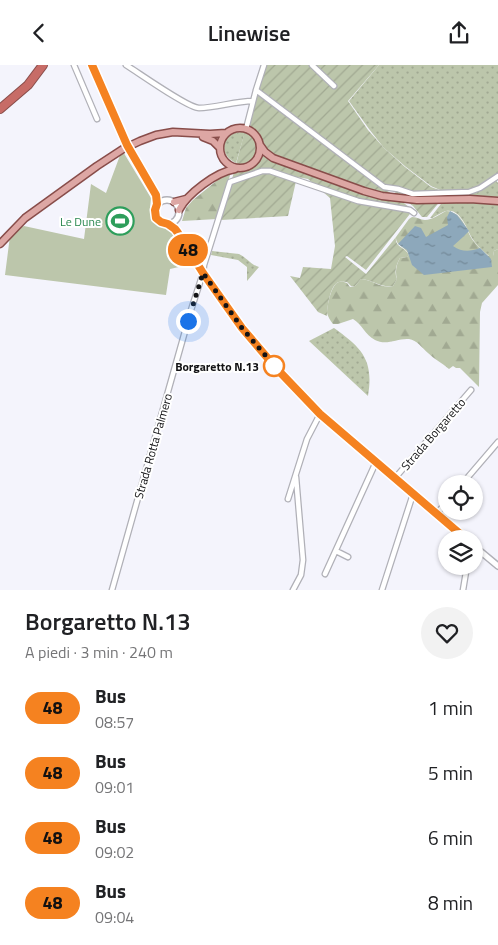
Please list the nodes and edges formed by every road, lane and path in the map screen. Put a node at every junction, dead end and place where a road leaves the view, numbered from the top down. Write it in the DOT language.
graph roads {
  1 [pos="43,65"];
  2 [pos="74,65"];
  3 [pos="92,65"];
  4 [pos="126,65"];
  5 [pos="264,65"];
  6 [pos="312,65"];
  7 [pos="334,86"];
  8 [pos="256,90"];
  9 [pos="253,101"];
  10 [pos="0,109"];
  11 [pos="97,119"];
  12 [pos="246,129"];
  13 [pos="190,133"];
  14 [pos="226,133"];
  15 [pos="260,145"];
  16 [pos="220,148"];
  17 [pos="223,158"];
  18 [pos="273,158"];
  19 [pos="253,164"];
  20 [pos="239,168"];
  21 [pos="215,176"];
  22 [pos="498,176"];
  23 [pos="187,198"];
  24 [pos="498,201"];
  25 [pos="160,202"];
  26 [pos="174,202"];
  27 [pos="179,210"];
  28 [pos="414,213"];
  29 [pos="176,219"];
  30 [pos="168,224"];
  31 [pos="178,233"];
  32 [pos="0,244"];
  33 [pos="203,273"];
  34 [pos="471,390"];
  35 [pos="320,414"];
  36 [pos="498,442"];
  37 [pos="376,462"];
  38 [pos="470,475"];
  39 [pos="296,477"];
  40 [pos="395,478"];
  41 [pos="413,493"];
  42 [pos="288,499"];
  43 [pos="436,514"];
  44 [pos="455,530"];
  45 [pos="336,551"];
  46 [pos="483,553"];
  47 [pos="348,557"];
  48 [pos="498,566"];
  49 [pos="325,574"];
  50 [pos="466,575"];
  51 [pos="112,590"];
  52 [pos="292,590"];
  53 [pos="382,590"];
  54 [pos="463,590"];
  1 -- 10 [label="highway"];
  2 -- 11 [label="street"];
  3 -- 25 [label="street, bridge"];
  4 -- 9 [label="street"];
  5 -- 8 [label="street"];
  6 -- 7 [label="street"];
  8 -- 9 [label="street"];
  8 -- 22 [label="street"];
  9 -- 12 [label="street"];
  12 -- 14 [label="main road"];
  12 -- 15 [label="main road"];
  13 -- 14 [label="main road"];
  13 -- 16 [label="main road"];
  13 -- 32 [label="main road"];
  14 -- 16 [label="main road"];
  15 -- 18 [label="main road"];
  15 -- 19 [label="main road"];
  16 -- 17 [label="main road"];
  17 -- 20 [label="main road"];
  17 -- 21 [label="main road"];
  18 -- 19 [label="main road"];
  18 -- 24 [label="main road"];
  19 -- 20 [label="main road"];
  20 -- 21 [label="main road"];
  21 -- 23 [label="main road"];
  23 -- 26 [label="main road"];
  23 -- 27 [label="main road"];
  25 -- 26 [label="street"];
  25 -- 30 [label="street"];
  26 -- 27 [label="street"];
  27 -- 29 [label="street"];
  28 -- 33 [label="street, Strada Rotta Palmero"];
  29 -- 30 [label="street"];
  29 -- 31 [label="street, Strada Borgaretto"];
  30 -- 31 [label="street, Strada Borgaretto"];
  31 -- 33 [label="street, Strada Borgaretto"];
  33 -- 35 [label="street, Strada Borgaretto"];
  33 -- 51 [label="street, Strada Rotta Palmero"];
  34 -- 40 [label="street, Strada Borgaretto"];
  35 -- 37 [label="street, Strada Borgaretto"];
  35 -- 39 [label="street"];
  36 -- 38 [label="street"];
  37 -- 40 [label="street, Strada Borgaretto"];
  37 -- 45 [label="street"];
  39 -- 42 [label="street"];
  39 -- 52 [label="street"];
  40 -- 41 [label="street, Strada Borgaretto"];
  41 -- 43 [label="street, Strada Borgaretto"];
  41 -- 53 [label="street"];
  43 -- 44 [label="street, Strada Borgaretto"];
  45 -- 47 [label="street"];
  45 -- 49 [label="street"];
  46 -- 48 [label="street"];
  50 -- 54 [label="street"];
}
